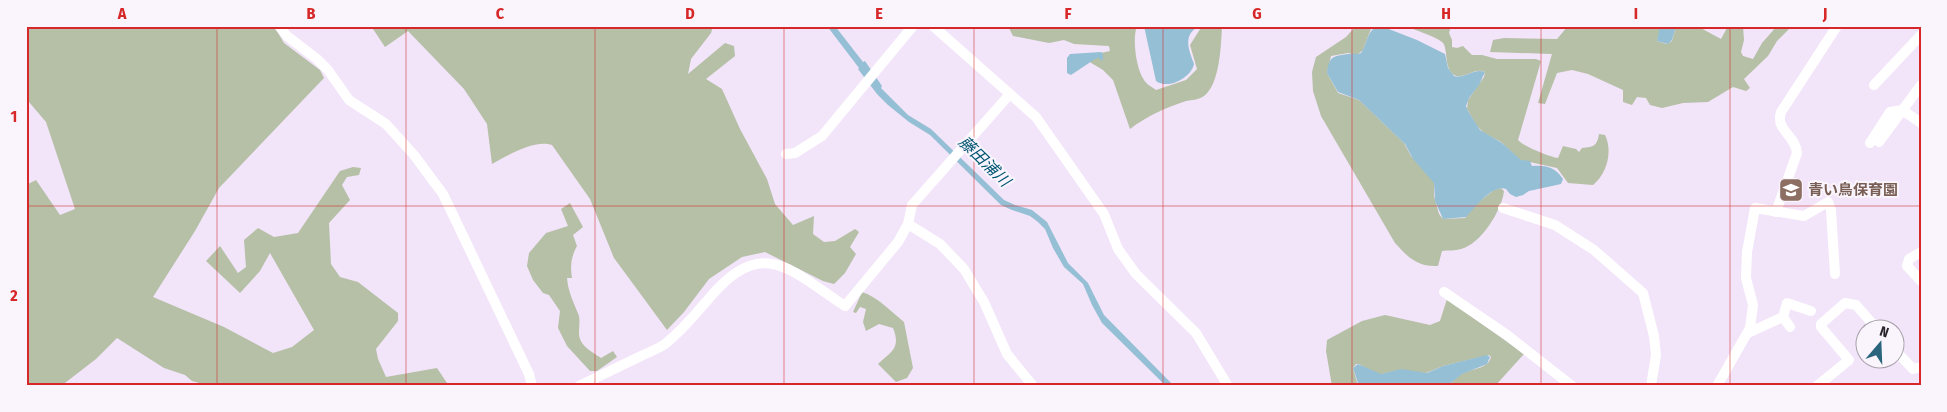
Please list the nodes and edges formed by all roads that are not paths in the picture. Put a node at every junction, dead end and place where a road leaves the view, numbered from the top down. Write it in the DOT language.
graph roads {
  1 [pos="279,26"];
  2 [pos="913,26"];
  3 [pos="933,26"];
  4 [pos="1836,26"];
  5 [pos="1921,35"];
  6 [pos="1874,85"];
  7 [pos="1921,85"];
  8 [pos="1010,94"];
  9 [pos="1902,110"];
  10 [pos="1921,123"];
  11 [pos="1875,142"];
  12 [pos="786,154"];
  13 [pos="1503,208"];
  14 [pos="1776,212"];
  15 [pos="908,224"];
  16 [pos="1921,252"];
  17 [pos="1835,274"];
  18 [pos="1921,281"];
  19 [pos="1444,292"];
  20 [pos="1811,312"];
  21 [pos="1783,317"];
  22 [pos="1869,320"];
  23 [pos="1790,327"];
  24 [pos="1748,333"];
  25 [pos="1904,359"];
  26 [pos="1921,367"];
  27 [pos="532,386"];
  28 [pos="579,386"];
  29 [pos="1033,386"];
  30 [pos="1228,386"];
  31 [pos="1572,386"];
  32 [pos="1651,386"];
  33 [pos="1717,386"];
  34 [pos="1817,386"];
  1 -- 27 [label="street"];
  2 -- 12 [label="street"];
  3 -- 8 [label="street"];
  4 -- 14 [label="street"];
  5 -- 6 [label="street"];
  7 -- 9 [label="street"];
  8 -- 15 [label="street"];
  8 -- 30 [label="street"];
  9 -- 10 [label="street"];
  9 -- 11 [label="street"];
  13 -- 32 [label="street"];
  14 -- 17 [label="street"];
  14 -- 24 [label="street"];
  15 -- 28 [label="street"];
  15 -- 29 [label="street"];
  16 -- 18 [label="street"];
  19 -- 31 [label="street"];
  20 -- 21 [label="street"];
  21 -- 23 [label="street"];
  21 -- 24 [label="street"];
  22 -- 34 [label="street"];
  24 -- 33 [label="street"];
  25 -- 26 [label="street"];
}
